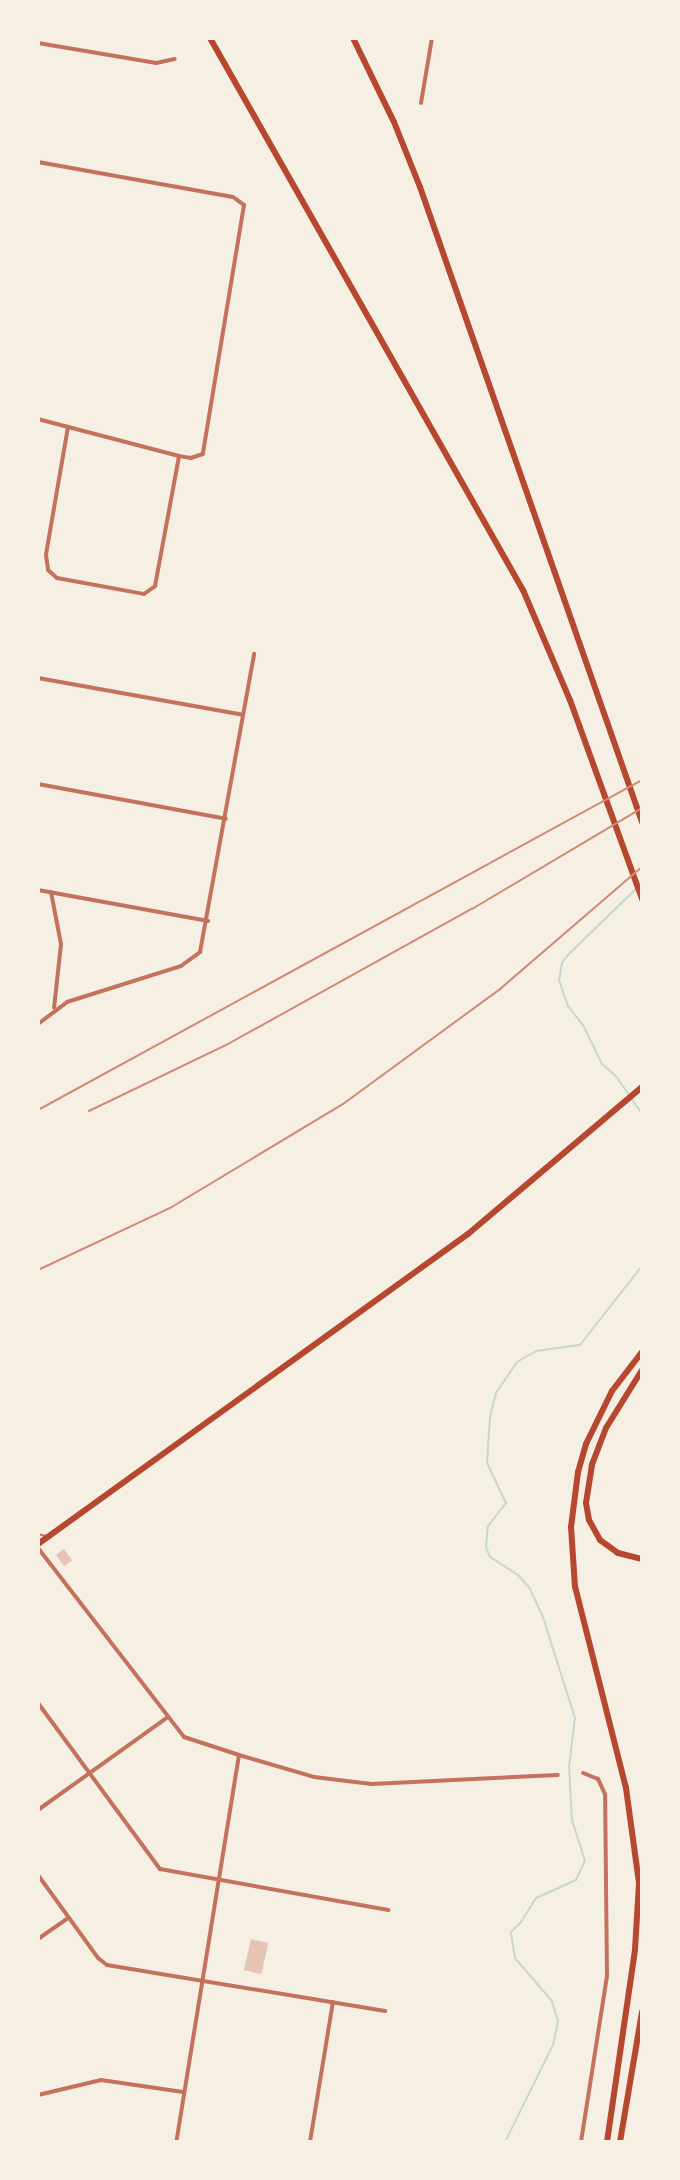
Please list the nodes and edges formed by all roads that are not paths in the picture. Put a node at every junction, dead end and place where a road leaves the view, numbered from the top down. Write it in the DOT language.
graph roads {
  1 [pos="210,38"];
  2 [pos="353,38"];
  3 [pos="432,38"];
  4 [pos="38,43"];
  5 [pos="175,59"];
  6 [pos="421,103"];
  7 [pos="38,162"];
  8 [pos="642,386"];
  9 [pos="38,419"];
  10 [pos="68,427"];
  11 [pos="642,443"];
  12 [pos="179,456"];
  13 [pos="254,654"];
  14 [pos="38,678"];
  15 [pos="243,715"];
  16 [pos="38,784"];
  17 [pos="226,819"];
  18 [pos="642,822"];
  19 [pos="38,890"];
  20 [pos="51,892"];
  21 [pos="642,899"];
  22 [pos="208,921"];
  23 [pos="54,1009"];
  24 [pos="38,1024"];
  25 [pos="642,1087"];
  26 [pos="642,1352"];
  27 [pos="642,1370"];
  28 [pos="38,1534"];
  29 [pos="48,1536"];
  30 [pos="38,1546"];
  31 [pos="642,1559"];
  32 [pos="38,1703"];
  33 [pos="168,1717"];
  34 [pos="239,1755"];
  35 [pos="583,1773"];
  36 [pos="89,1774"];
  37 [pos="558,1775"];
  38 [pos="38,1810"];
  39 [pos="38,1875"];
  40 [pos="218,1881"];
  41 [pos="388,1910"];
  42 [pos="68,1918"];
  43 [pos="38,1939"];
  44 [pos="202,1980"];
  45 [pos="333,2002"];
  46 [pos="385,2011"];
  47 [pos="642,2012"];
  48 [pos="183,2092"];
  49 [pos="38,2095"];
  50 [pos="176,2142"];
  51 [pos="310,2142"];
  52 [pos="581,2142"];
  53 [pos="607,2142"];
  54 [pos="620,2142"];
  1 -- 21 [label="main road"];
  2 -- 18 [label="main road"];
  3 -- 6 [label="street"];
  4 -- 5 [label="street"];
  7 -- 12 [label="street"];
  8 -- 11 [label="street"];
  9 -- 10 [label="street"];
  10 -- 12 [label="street"];
  10 -- 12 [label="street"];
  13 -- 15 [label="street"];
  14 -- 15 [label="street"];
  15 -- 17 [label="street"];
  16 -- 17 [label="street"];
  17 -- 22 [label="street"];
  19 -- 20 [label="street"];
  20 -- 22 [label="street"];
  20 -- 23 [label="street"];
  22 -- 23 [label="street"];
  23 -- 24 [label="street"];
  25 -- 29 [label="main road"];
  26 -- 53 [label="main road"];
  27 -- 31 [label="main road"];
  28 -- 29 [label="lane"];
  29 -- 30 [label="main road"];
  30 -- 33 [label="street"];
  32 -- 36 [label="street"];
  33 -- 34 [label="street"];
  33 -- 36 [label="street"];
  34 -- 37 [label="street"];
  34 -- 40 [label="street"];
  35 -- 52 [label="street"];
  36 -- 38 [label="street"];
  36 -- 40 [label="street"];
  39 -- 42 [label="street"];
  40 -- 41 [label="street"];
  40 -- 44 [label="street"];
  42 -- 43 [label="street"];
  42 -- 44 [label="street"];
  44 -- 45 [label="street"];
  44 -- 48 [label="street"];
  45 -- 46 [label="street"];
  45 -- 51 [label="street"];
  47 -- 54 [label="main road"];
  48 -- 49 [label="street"];
  48 -- 50 [label="street"];
}
